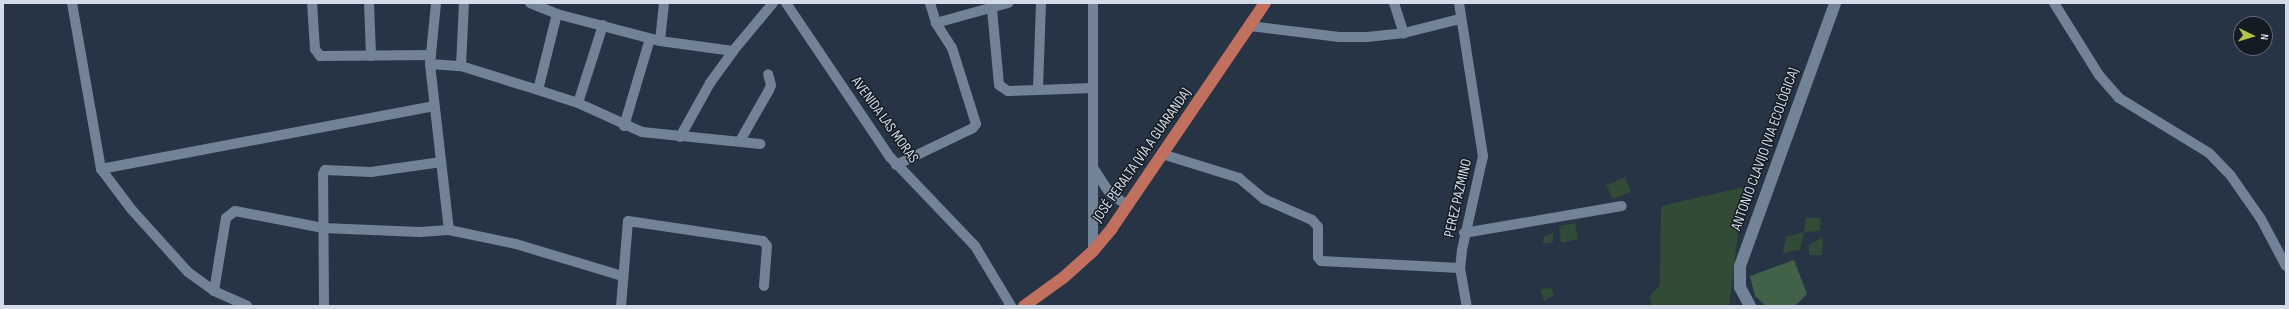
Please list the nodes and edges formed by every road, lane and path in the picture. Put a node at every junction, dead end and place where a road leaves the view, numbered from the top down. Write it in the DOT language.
graph roads {
  1 [pos="72,3"];
  2 [pos="312,3"];
  3 [pos="369,3"];
  4 [pos="436,3"];
  5 [pos="464,3"];
  6 [pos="530,3"];
  7 [pos="664,3"];
  8 [pos="773,3"];
  9 [pos="786,3"];
  10 [pos="930,3"];
  11 [pos="1008,3"];
  12 [pos="1041,3"];
  13 [pos="1093,3"];
  14 [pos="1265,3"];
  15 [pos="1394,3"];
  16 [pos="1459,3"];
  17 [pos="1835,3"];
  18 [pos="2054,3"];
  19 [pos="992,9"];
  20 [pos="557,14"];
  21 [pos="1460,19"];
  22 [pos="936,23"];
  23 [pos="603,25"];
  24 [pos="1250,26"];
  25 [pos="1404,33"];
  26 [pos="655,40"];
  27 [pos="732,51"];
  28 [pos="371,56"];
  29 [pos="430,60"];
  30 [pos="460,66"];
  31 [pos="768,74"];
  32 [pos="1093,88"];
  33 [pos="538,90"];
  34 [pos="1038,90"];
  35 [pos="578,104"];
  36 [pos="433,106"];
  37 [pos="624,126"];
  38 [pos="680,136"];
  39 [pos="740,141"];
  40 [pos="760,144"];
  41 [pos="1162,154"];
  42 [pos="441,162"];
  43 [pos="896,165"];
  44 [pos="101,169"];
  45 [pos="1094,169"];
  46 [pos="1129,206"];
  47 [pos="1622,206"];
  48 [pos="323,228"];
  49 [pos="449,230"];
  50 [pos="1464,233"];
  51 [pos="1093,251"];
  52 [pos="2286,266"];
  53 [pos="1460,268"];
  54 [pos="622,276"];
  55 [pos="764,286"];
  56 [pos="214,291"];
  57 [pos="247,306"];
  58 [pos="324,306"];
  59 [pos="621,306"];
  60 [pos="1011,306"];
  61 [pos="1024,306"];
  62 [pos="1466,306"];
  63 [pos="1750,306"];
  1 -- 44 [label="street"];
  2 -- 28 [label="street"];
  3 -- 28 [label="street"];
  4 -- 29 [label="street"];
  5 -- 30 [label="street"];
  6 -- 20 [label="street"];
  7 -- 26 [label="street"];
  8 -- 27 [label="street"];
  9 -- 43 [label="street, AVENIDA LAS MORAS"];
  10 -- 22 [label="street"];
  11 -- 19 [label="street"];
  12 -- 34 [label="street"];
  13 -- 32 [label="street"];
  14 -- 24 [label="highway, JOSÉ PERALTA (VÍA A GUARANDA)"];
  15 -- 25 [label="street"];
  16 -- 21 [label="street, PEREZ PAZMINO"];
  17 -- 63 [label="main road, ANTONIO CLAVIJO (VIA ECOLÓGICA)"];
  18 -- 52 [label="street"];
  19 -- 22 [label="street"];
  19 -- 34 [label="street"];
  20 -- 23 [label="street"];
  20 -- 33 [label="street"];
  21 -- 25 [label="street"];
  21 -- 50 [label="street, PEREZ PAZMINO"];
  22 -- 43 [label="street"];
  23 -- 26 [label="street"];
  23 -- 35 [label="street"];
  24 -- 25 [label="street"];
  24 -- 41 [label="highway, JOSÉ PERALTA (VÍA A GUARANDA)"];
  26 -- 27 [label="street"];
  26 -- 37 [label="street"];
  27 -- 38 [label="street"];
  28 -- 29 [label="street"];
  29 -- 30 [label="street"];
  29 -- 36 [label="street"];
  30 -- 33 [label="street"];
  31 -- 39 [label="street"];
  32 -- 34 [label="street"];
  32 -- 45 [label="street"];
  33 -- 35 [label="street"];
  35 -- 37 [label="street"];
  36 -- 42 [label="street"];
  36 -- 44 [label="street"];
  37 -- 38 [label="street"];
  38 -- 39 [label="street"];
  39 -- 40 [label="street"];
  41 -- 46 [label="highway, JOSÉ PERALTA (VÍA A GUARANDA)"];
  41 -- 53 [label="street"];
  42 -- 48 [label="street"];
  42 -- 49 [label="street"];
  43 -- 60 [label="street, AVENIDA LAS MORAS"];
  44 -- 56 [label="street"];
  45 -- 46 [label="street"];
  45 -- 51 [label="street"];
  46 -- 51 [label="highway, JOSÉ PERALTA (VÍA A GUARANDA)"];
  47 -- 50 [label="street"];
  48 -- 49 [label="street"];
  48 -- 56 [label="street"];
  48 -- 58 [label="street"];
  49 -- 54 [label="street"];
  50 -- 53 [label="street, PEREZ PAZMINO"];
  51 -- 61 [label="highway, JOSÉ PERALTA (VÍA A GUARANDA)"];
  53 -- 62 [label="street, PEREZ PAZMINO"];
  54 -- 55 [label="street"];
  54 -- 59 [label="street"];
  56 -- 57 [label="street"];
}
